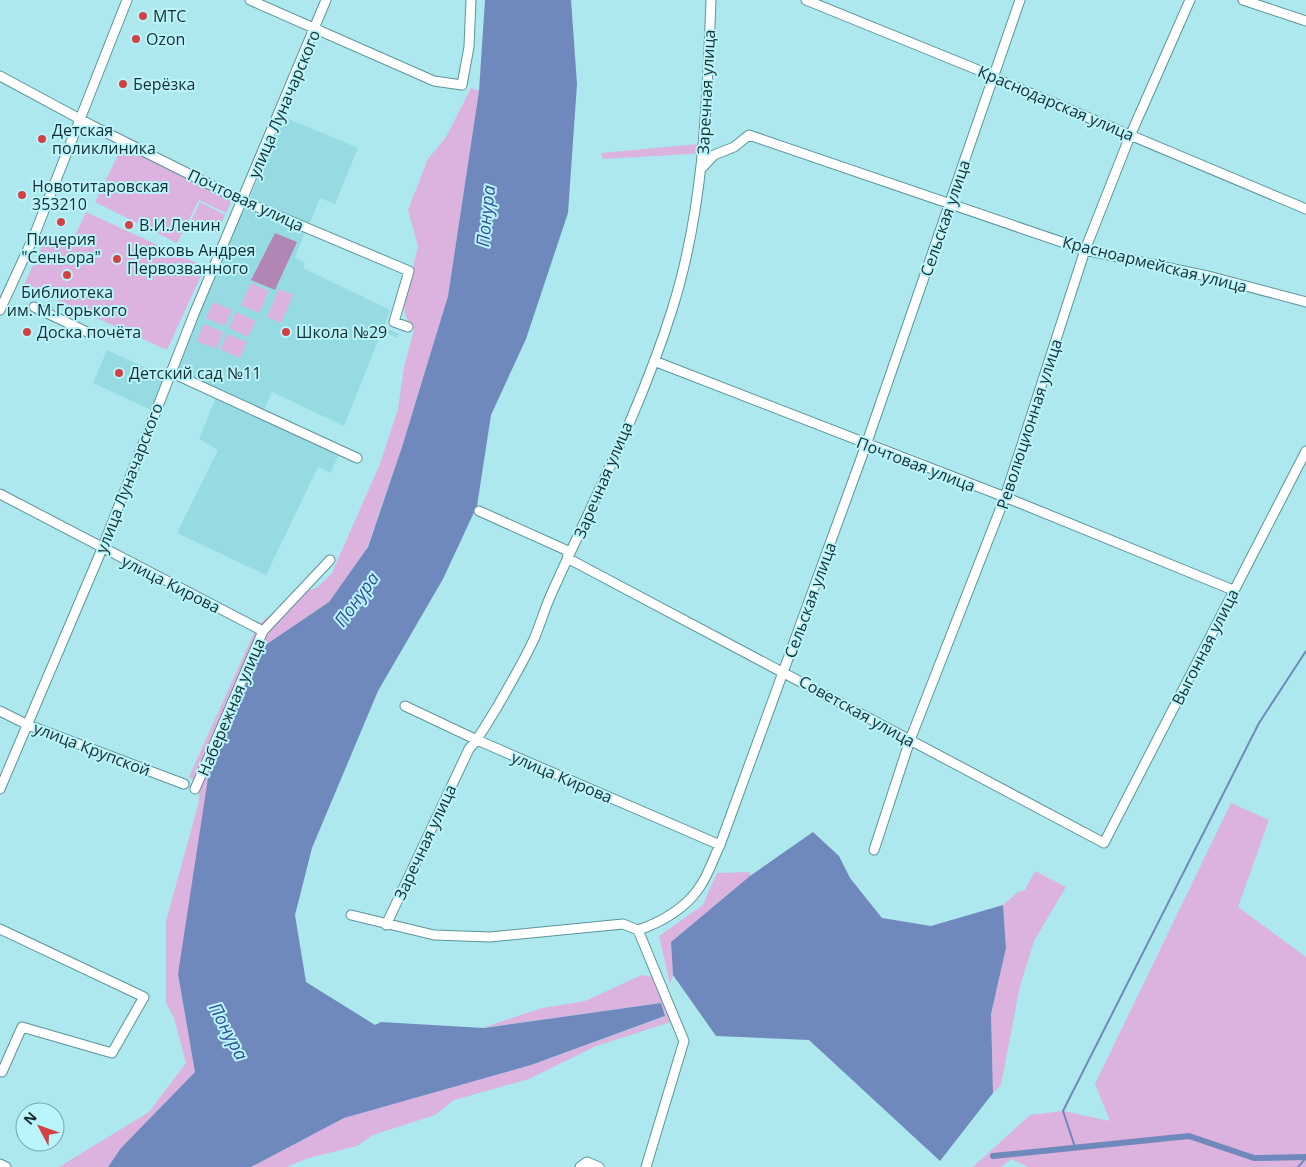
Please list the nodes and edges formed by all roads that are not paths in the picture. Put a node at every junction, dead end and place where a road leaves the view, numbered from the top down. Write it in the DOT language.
graph roads {
  1 [pos="127,0"];
  2 [pos="250,0"];
  3 [pos="326,0"];
  4 [pos="471,0"];
  5 [pos="711,0"];
  6 [pos="806,0"];
  7 [pos="1020,0"];
  8 [pos="1190,0"];
  9 [pos="1243,0"];
  10 [pos="1306,21"];
  11 [pos="315,30"];
  12 [pos="0,76"];
  13 [pos="994,78"];
  14 [pos="81,118"];
  15 [pos="1130,136"];
  16 [pos="701,169"];
  17 [pos="243,201"];
  18 [pos="950,203"];
  19 [pos="1306,209"];
  20 [pos="1086,250"];
  21 [pos="4,292"];
  22 [pos="1306,302"];
  23 [pos="34,307"];
  24 [pos="0,310"];
  25 [pos="408,327"];
  26 [pos="86,332"];
  27 [pos="654,361"];
  28 [pos="170,372"];
  29 [pos="866,445"];
  30 [pos="1306,451"];
  31 [pos="357,458"];
  32 [pos="0,494"];
  33 [pos="1006,497"];
  34 [pos="480,511"];
  35 [pos="102,549"];
  36 [pos="569,559"];
  37 [pos="330,560"];
  38 [pos="1233,590"];
  39 [pos="263,631"];
  40 [pos="784,671"];
  41 [pos="405,706"];
  42 [pos="0,711"];
  43 [pos="28,725"];
  44 [pos="477,740"];
  45 [pos="910,740"];
  46 [pos="184,784"];
  47 [pos="0,789"];
  48 [pos="196,789"];
  49 [pos="1104,843"];
  50 [pos="720,845"];
  51 [pos="874,850"];
  52 [pos="351,915"];
  53 [pos="386,925"];
  54 [pos="0,929"];
  55 [pos="638,930"];
  56 [pos="2,1072"];
  57 [pos="0,1164"];
  58 [pos="6,1167"];
  59 [pos="580,1167"];
  60 [pos="599,1167"];
  61 [pos="646,1167"];
  1 -- 14 [label="street"];
  2 -- 11 [label="street"];
  3 -- 11 [label="street, улица Луначарского"];
  4 -- 11 [label="street"];
  5 -- 16 [label="street, Заречная улица"];
  6 -- 13 [label="street, Краснодарская улица"];
  7 -- 13 [label="street, Сельская улица"];
  8 -- 15 [label="street, Революционная улица"];
  9 -- 10 [label="street"];
  11 -- 17 [label="street, улица Луначарского"];
  12 -- 14 [label="street, Почтовая улица"];
  13 -- 15 [label="street, Краснодарская улица"];
  13 -- 18 [label="street, Сельская улица"];
  14 -- 17 [label="street, Почтовая улица"];
  14 -- 21 [label="street"];
  15 -- 19 [label="street, Краснодарская улица"];
  15 -- 20 [label="street, Революционная улица"];
  16 -- 18 [label="street, Красноармейская улица"];
  16 -- 27 [label="street, Заречная улица"];
  17 -- 25 [label="street, Почтовая улица"];
  17 -- 28 [label="street, улица Луначарского"];
  18 -- 20 [label="street, Красноармейская улица"];
  18 -- 29 [label="street, Сельская улица"];
  20 -- 22 [label="street, Красноармейская улица"];
  20 -- 33 [label="street, Революционная улица"];
  21 -- 24 [label="street"];
  23 -- 26 [label="street"];
  27 -- 29 [label="street, Почтовая улица"];
  27 -- 36 [label="street, Заречная улица"];
  28 -- 31 [label="street"];
  28 -- 35 [label="street, улица Луначарского"];
  29 -- 33 [label="street, Почтовая улица"];
  29 -- 40 [label="street, Сельская улица"];
  30 -- 38 [label="street, Выгонная улица"];
  32 -- 35 [label="street, улица Кирова"];
  33 -- 38 [label="street, Почтовая улица"];
  33 -- 45 [label="street, Революционная улица"];
  34 -- 36 [label="street, Советская улица"];
  35 -- 39 [label="street, улица Кирова"];
  35 -- 43 [label="street, улица Луначарского"];
  36 -- 40 [label="street, Советская улица"];
  36 -- 44 [label="street, Заречная улица"];
  37 -- 39 [label="street, Набережная улица"];
  38 -- 49 [label="street, Выгонная улица"];
  39 -- 48 [label="street, Набережная улица"];
  40 -- 45 [label="street, Советская улица"];
  40 -- 50 [label="street, Сельская улица"];
  41 -- 44 [label="street, улица Кирова"];
  42 -- 43 [label="street, улица Крупской"];
  43 -- 46 [label="street, улица Крупской"];
  43 -- 47 [label="street, улица Луначарского"];
  44 -- 50 [label="street, улица Кирова"];
  44 -- 53 [label="street, Заречная улица"];
  45 -- 49 [label="street, Советская улица"];
  45 -- 51 [label="street, Революционная улица"];
  50 -- 55 [label="street, Сельская улица"];
  52 -- 53 [label="street"];
  53 -- 55 [label="street"];
  54 -- 56 [label="street"];
  55 -- 61 [label="street"];
  57 -- 58 [label="street"];
  59 -- 60 [label="street"];
}
